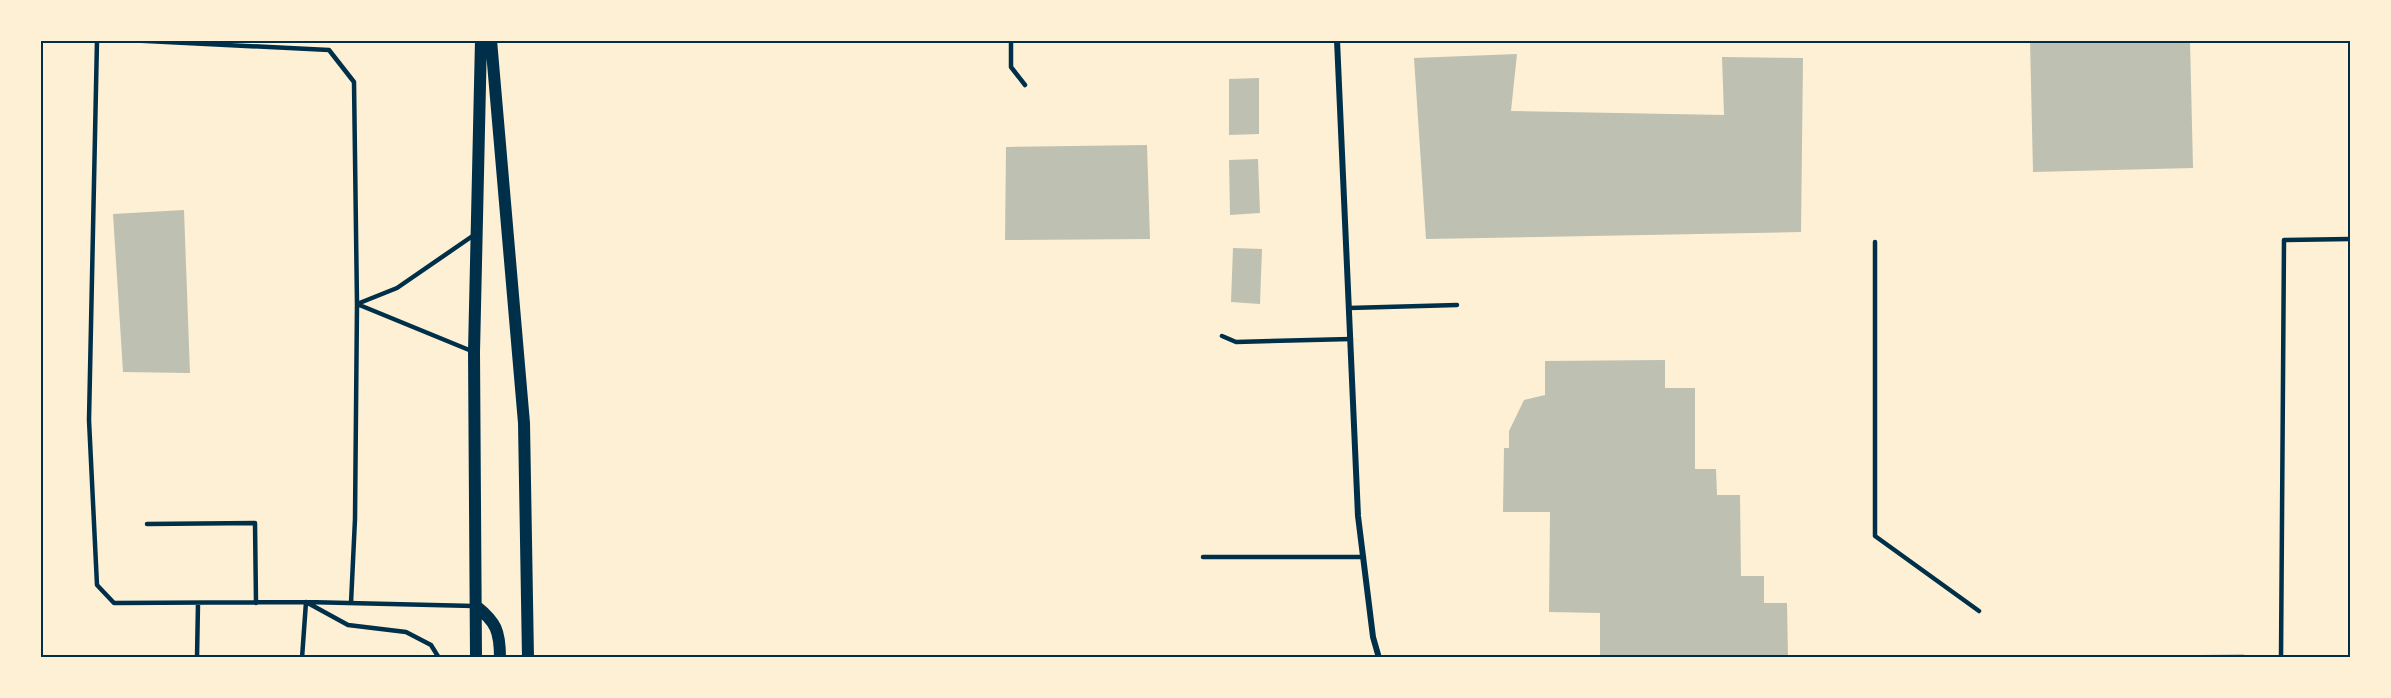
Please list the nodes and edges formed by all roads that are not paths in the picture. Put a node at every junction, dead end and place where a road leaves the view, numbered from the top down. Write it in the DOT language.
graph roads {
  1 [pos="98,40"];
  2 [pos="126,40"];
  3 [pos="481,40"];
  4 [pos="491,40"];
  5 [pos="1011,40"];
  6 [pos="1337,40"];
  7 [pos="1025,85"];
  8 [pos="477,234"];
  9 [pos="2350,239"];
  10 [pos="1875,242"];
  11 [pos="357,304"];
  12 [pos="1457,305"];
  13 [pos="1349,308"];
  14 [pos="1222,336"];
  15 [pos="1351,339"];
  16 [pos="474,352"];
  17 [pos="147,524"];
  18 [pos="1203,557"];
  19 [pos="1364,557"];
  20 [pos="306,602"];
  21 [pos="198,603"];
  22 [pos="256,603"];
  23 [pos="351,603"];
  24 [pos="476,606"];
  25 [pos="1979,611"];
  26 [pos="197,657"];
  27 [pos="302,657"];
  28 [pos="439,657"];
  29 [pos="476,657"];
  30 [pos="500,657"];
  31 [pos="528,657"];
  32 [pos="1379,657"];
  33 [pos="2281,657"];
  1 -- 21 [label="lane"];
  2 -- 11 [label="lane"];
  3 -- 8 [label="main road"];
  4 -- 31 [label="main road"];
  5 -- 7 [label="lane"];
  6 -- 13 [label="street"];
  8 -- 11 [label="lane"];
  8 -- 16 [label="main road"];
  9 -- 33 [label="lane"];
  10 -- 25 [label="lane"];
  11 -- 16 [label="lane"];
  11 -- 23 [label="lane"];
  12 -- 13 [label="lane"];
  13 -- 15 [label="street"];
  14 -- 15 [label="lane"];
  15 -- 19 [label="street"];
  16 -- 24 [label="main road"];
  17 -- 22 [label="lane"];
  18 -- 19 [label="lane"];
  19 -- 32 [label="street"];
  20 -- 22 [label="lane"];
  20 -- 23 [label="lane"];
  20 -- 27 [label="lane"];
  20 -- 28 [label="lane"];
  21 -- 22 [label="lane"];
  21 -- 26 [label="lane"];
  23 -- 24 [label="lane"];
  24 -- 29 [label="main road"];
  24 -- 30 [label="main road"];
}
